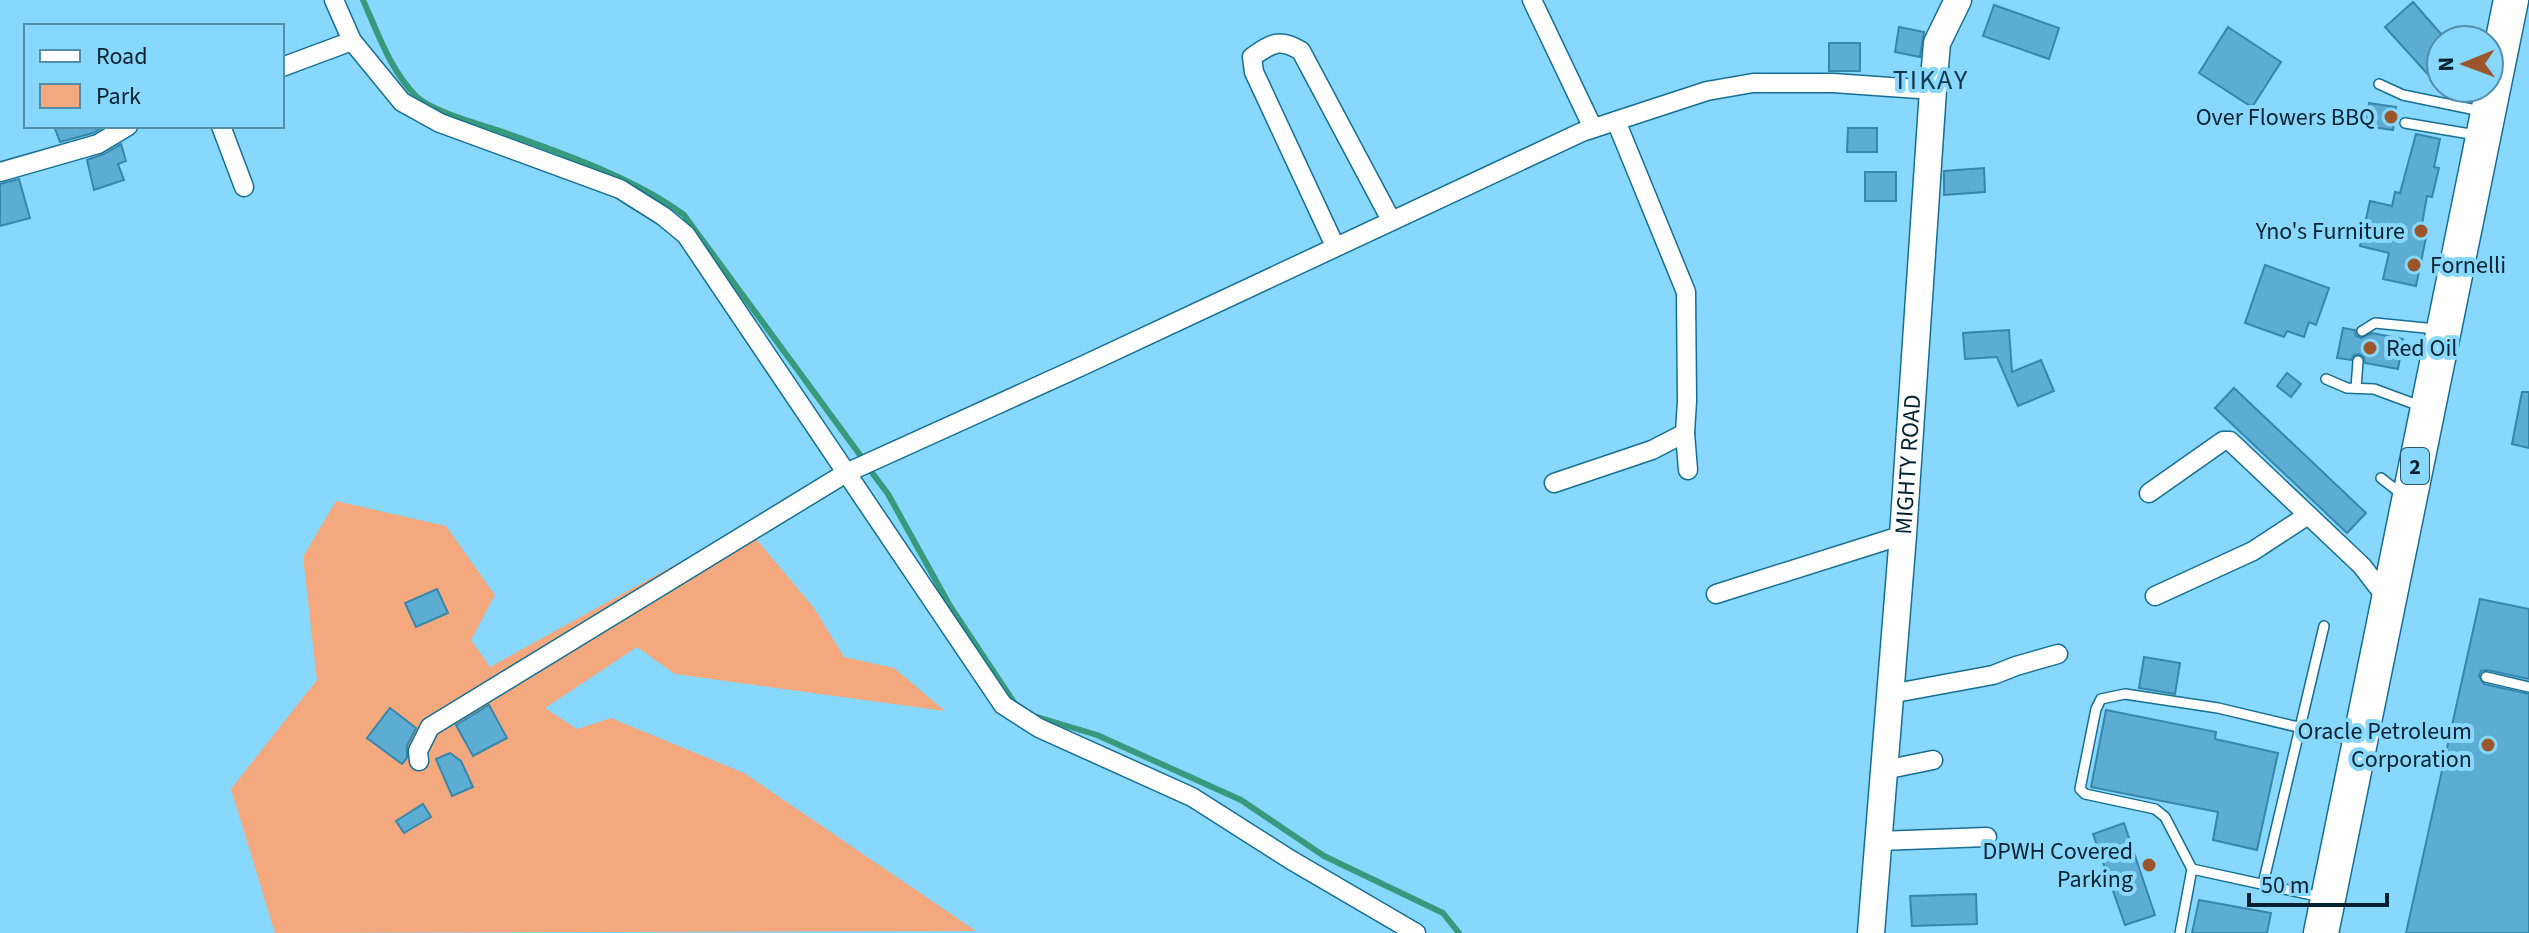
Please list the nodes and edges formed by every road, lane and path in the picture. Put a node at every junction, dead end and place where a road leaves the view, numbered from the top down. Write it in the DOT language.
graph roads {
  1 [pos="334,0"];
  2 [pos="1532,0"];
  3 [pos="1958,0"];
  4 [pos="2511,0"];
  5 [pos="352,41"];
  6 [pos="284,66"];
  7 [pos="2379,84"];
  8 [pos="1933,90"];
  9 [pos="1616,121"];
  10 [pos="2405,123"];
  11 [pos="2486,124"];
  12 [pos="125,128"];
  13 [pos="222,128"];
  14 [pos="1593,128"];
  15 [pos="0,172"];
  16 [pos="244,187"];
  17 [pos="1391,220"];
  18 [pos="1335,246"];
  19 [pos="2444,330"];
  20 [pos="2362,331"];
  21 [pos="2358,361"];
  22 [pos="2326,379"];
  23 [pos="2356,388"];
  24 [pos="2427,408"];
  25 [pos="1685,433"];
  26 [pos="1688,470"];
  27 [pos="846,473"];
  28 [pos="2381,478"];
  29 [pos="1554,483"];
  30 [pos="2149,493"];
  31 [pos="2408,500"];
  32 [pos="2308,515"];
  33 [pos="1903,535"];
  34 [pos="1716,594"];
  35 [pos="2155,596"];
  36 [pos="2388,600"];
  37 [pos="2324,626"];
  38 [pos="2058,654"];
  39 [pos="2486,677"];
  40 [pos="2529,687"];
  41 [pos="1890,694"];
  42 [pos="2301,727"];
  43 [pos="2359,742"];
  44 [pos="1933,760"];
  45 [pos="419,761"];
  46 [pos="1884,770"];
  47 [pos="1987,837"];
  48 [pos="1879,841"];
  49 [pos="2192,869"];
  50 [pos="2263,884"];
  51 [pos="2328,898"];
  52 [pos="1416,933"];
  53 [pos="1871,933"];
  54 [pos="2180,933"];
  55 [pos="2321,933"];
  1 -- 5 [label="street"];
  2 -- 14 [label="street"];
  3 -- 8 [label="street, MIGHTY ROAD"];
  4 -- 11 [label="highway, 2"];
  5 -- 6 [label="street"];
  5 -- 27 [label="street"];
  7 -- 11 [label="lane"];
  8 -- 9 [label="street"];
  8 -- 33 [label="street, MIGHTY ROAD"];
  9 -- 14 [label="street"];
  9 -- 25 [label="street"];
  10 -- 11 [label="lane"];
  11 -- 19 [label="highway, 2"];
  12 -- 15 [label="street"];
  13 -- 16 [label="street"];
  14 -- 17 [label="street"];
  17 -- 18 [label="street"];
  17 -- 18 [label="street"];
  18 -- 27 [label="street"];
  19 -- 20 [label="lane"];
  19 -- 24 [label="highway, 2"];
  21 -- 23 [label="lane"];
  22 -- 23 [label="lane"];
  23 -- 24 [label="lane"];
  24 -- 31 [label="highway, 2"];
  25 -- 26 [label="street"];
  25 -- 29 [label="street"];
  27 -- 45 [label="street"];
  27 -- 52 [label="street"];
  28 -- 31 [label="lane"];
  30 -- 32 [label="street"];
  31 -- 36 [label="highway, 2"];
  32 -- 35 [label="street"];
  32 -- 36 [label="street"];
  33 -- 34 [label="street"];
  33 -- 41 [label="street, MIGHTY ROAD"];
  36 -- 43 [label="highway, 2"];
  37 -- 42 [label="lane"];
  38 -- 41 [label="street"];
  39 -- 40 [label="lane"];
  41 -- 46 [label="street, MIGHTY ROAD"];
  42 -- 43 [label="lane"];
  42 -- 49 [label="lane"];
  42 -- 50 [label="lane"];
  43 -- 51 [label="highway, 2"];
  44 -- 46 [label="street"];
  46 -- 48 [label="street, MIGHTY ROAD"];
  47 -- 48 [label="street"];
  48 -- 53 [label="street, MIGHTY ROAD"];
  49 -- 50 [label="lane"];
  49 -- 54 [label="lane"];
  50 -- 51 [label="lane"];
  51 -- 55 [label="highway, 2"];
}
